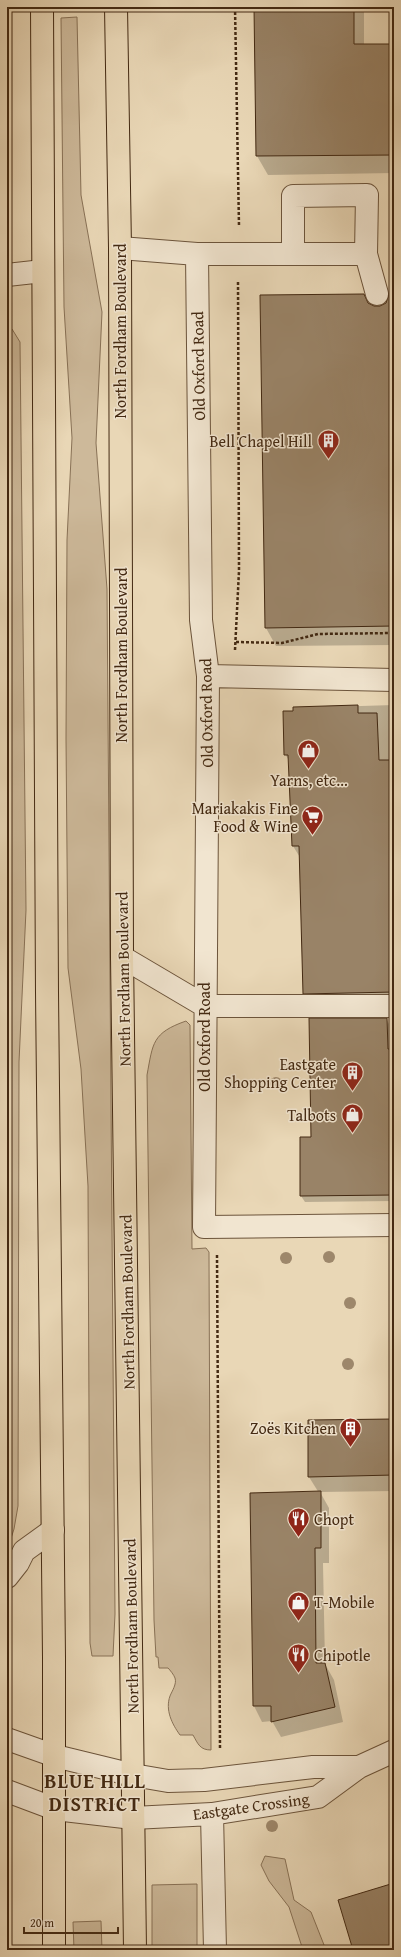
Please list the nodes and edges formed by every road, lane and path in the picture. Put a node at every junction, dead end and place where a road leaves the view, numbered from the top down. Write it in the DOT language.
graph roads {
  1 [pos="42,7"];
  2 [pos="116,7"];
  3 [pos="235,7"];
  4 [pos="239,230"];
  5 [pos="120,248"];
  6 [pos="196,254"];
  7 [pos="293,254"];
  8 [pos="366,254"];
  9 [pos="43,271"];
  10 [pos="238,274"];
  11 [pos="7,275"];
  12 [pos="377,294"];
  13 [pos="394,633"];
  14 [pos="236,642"];
  15 [pos="235,651"];
  16 [pos="208,676"];
  17 [pos="394,680"];
  18 [pos="122,957"];
  19 [pos="205,1006"];
  20 [pos="394,1006"];
  21 [pos="394,1225"];
  22 [pos="204,1226"];
  23 [pos="53,1530"];
  24 [pos="7,1577"];
  25 [pos="7,1739"];
  26 [pos="394,1751"];
  27 [pos="54,1756"];
  28 [pos="359,1767"];
  29 [pos="133,1775"];
  30 [pos="221,1778"];
  31 [pos="7,1791"];
  32 [pos="54,1809"];
  33 [pos="212,1814"];
  34 [pos="133,1818"];
  35 [pos="54,1950"];
  36 [pos="135,1950"];
  37 [pos="215,1950"];
  1 -- 9 [label="highway"];
  2 -- 5 [label="highway, North Fordham Boulevard"];
  3 -- 4 [label="path"];
  5 -- 6 [label="street"];
  5 -- 18 [label="highway, North Fordham Boulevard"];
  6 -- 7 [label="street"];
  6 -- 16 [label="street, Old Oxford Road"];
  7 -- 8 [label="street"];
  7 -- 8 [label="street"];
  8 -- 12 [label="street"];
  9 -- 11 [label="street"];
  9 -- 23 [label="highway"];
  10 -- 14 [label="path"];
  13 -- 14 [label="path"];
  14 -- 15 [label="path"];
  16 -- 17 [label="street"];
  16 -- 19 [label="street, Old Oxford Road"];
  18 -- 19 [label="street"];
  18 -- 29 [label="highway, North Fordham Boulevard"];
  19 -- 20 [label="street"];
  19 -- 22 [label="street, Old Oxford Road"];
  21 -- 22 [label="street"];
  22 -- 30 [label="path"];
  23 -- 24 [label="street"];
  23 -- 27 [label="highway"];
  25 -- 27 [label="street, Eastgate Crossing"];
  26 -- 28 [label="street, Eastgate Crossing"];
  27 -- 29 [label="street, Eastgate Crossing"];
  27 -- 32 [label="highway"];
  28 -- 30 [label="street, Eastgate Crossing"];
  28 -- 33 [label="street, Eastgate Crossing"];
  29 -- 30 [label="street, Eastgate Crossing"];
  29 -- 34 [label="highway, North Fordham Boulevard"];
  31 -- 32 [label="street, Eastgate Crossing"];
  32 -- 34 [label="street, Eastgate Crossing"];
  32 -- 35 [label="highway"];
  33 -- 34 [label="street, Eastgate Crossing"];
  33 -- 37 [label="street"];
  34 -- 36 [label="highway, North Fordham Boulevard"];
}
